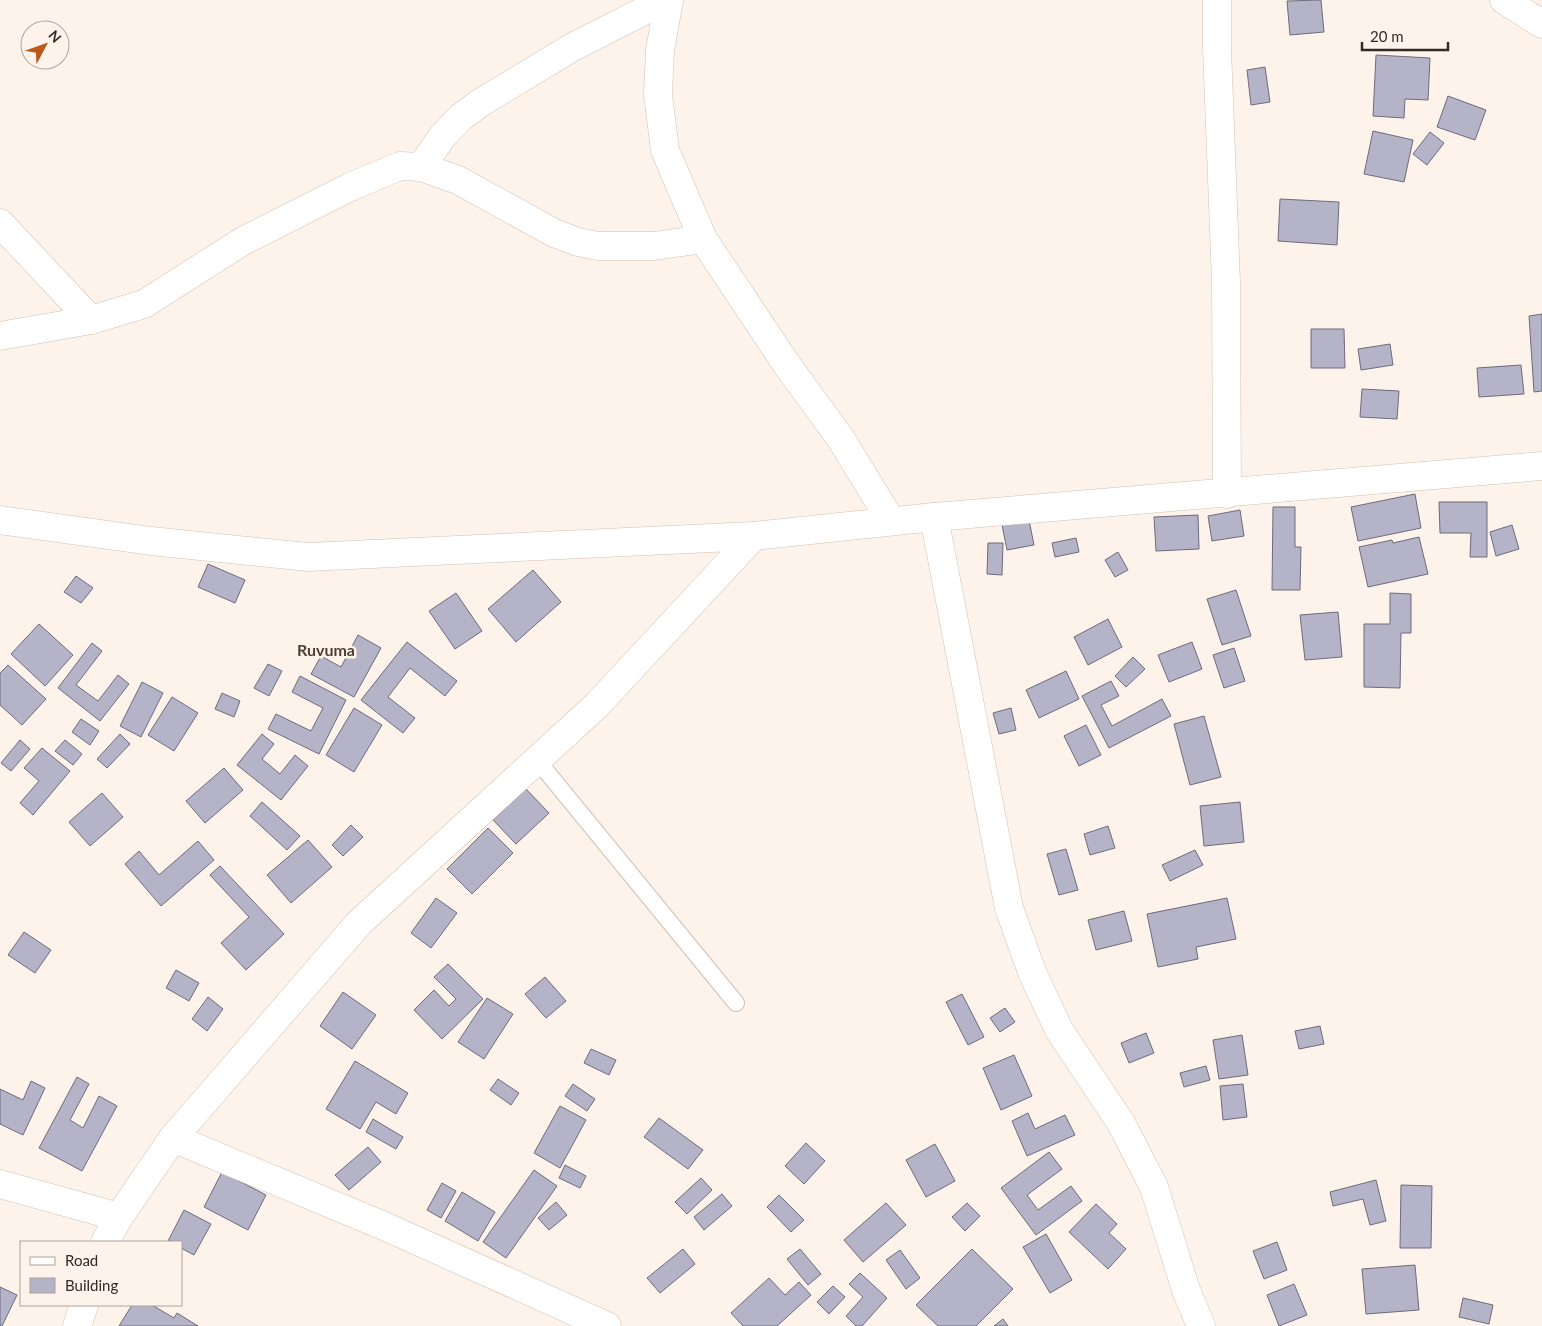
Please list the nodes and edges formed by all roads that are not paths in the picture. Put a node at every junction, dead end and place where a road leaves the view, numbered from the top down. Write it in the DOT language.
graph roads {
  1 [pos="665,0"];
  2 [pos="669,0"];
  3 [pos="1217,0"];
  4 [pos="1504,0"];
  5 [pos="1542,24"];
  6 [pos="421,168"];
  7 [pos="0,223"];
  8 [pos="703,239"];
  9 [pos="91,320"];
  10 [pos="0,336"];
  11 [pos="1542,466"];
  12 [pos="1227,494"];
  13 [pos="934,517"];
  14 [pos="0,520"];
  15 [pos="891,521"];
  16 [pos="754,536"];
  17 [pos="537,760"];
  18 [pos="736,1002"];
  19 [pos="172,1138"];
  20 [pos="0,1184"];
  21 [pos="118,1217"];
  22 [pos="106,1241"];
  23 [pos="84,1306"];
  24 [pos="77,1326"];
  25 [pos="607,1326"];
  26 [pos="1201,1326"];
  1 -- 6 [label="street"];
  2 -- 8 [label="street"];
  3 -- 12 [label="street"];
  4 -- 5 [label="street"];
  6 -- 8 [label="street"];
  6 -- 9 [label="street"];
  7 -- 9 [label="street"];
  8 -- 15 [label="street"];
  9 -- 10 [label="street"];
  11 -- 12 [label="street"];
  12 -- 13 [label="street"];
  13 -- 15 [label="street"];
  13 -- 26 [label="street"];
  14 -- 16 [label="street"];
  15 -- 16 [label="street"];
  16 -- 17 [label="street"];
  17 -- 18 [label="lane"];
  17 -- 19 [label="street"];
  19 -- 21 [label="street"];
  19 -- 25 [label="street"];
  20 -- 21 [label="street"];
  21 -- 22 [label="street"];
  23 -- 24 [label="street"];
}
